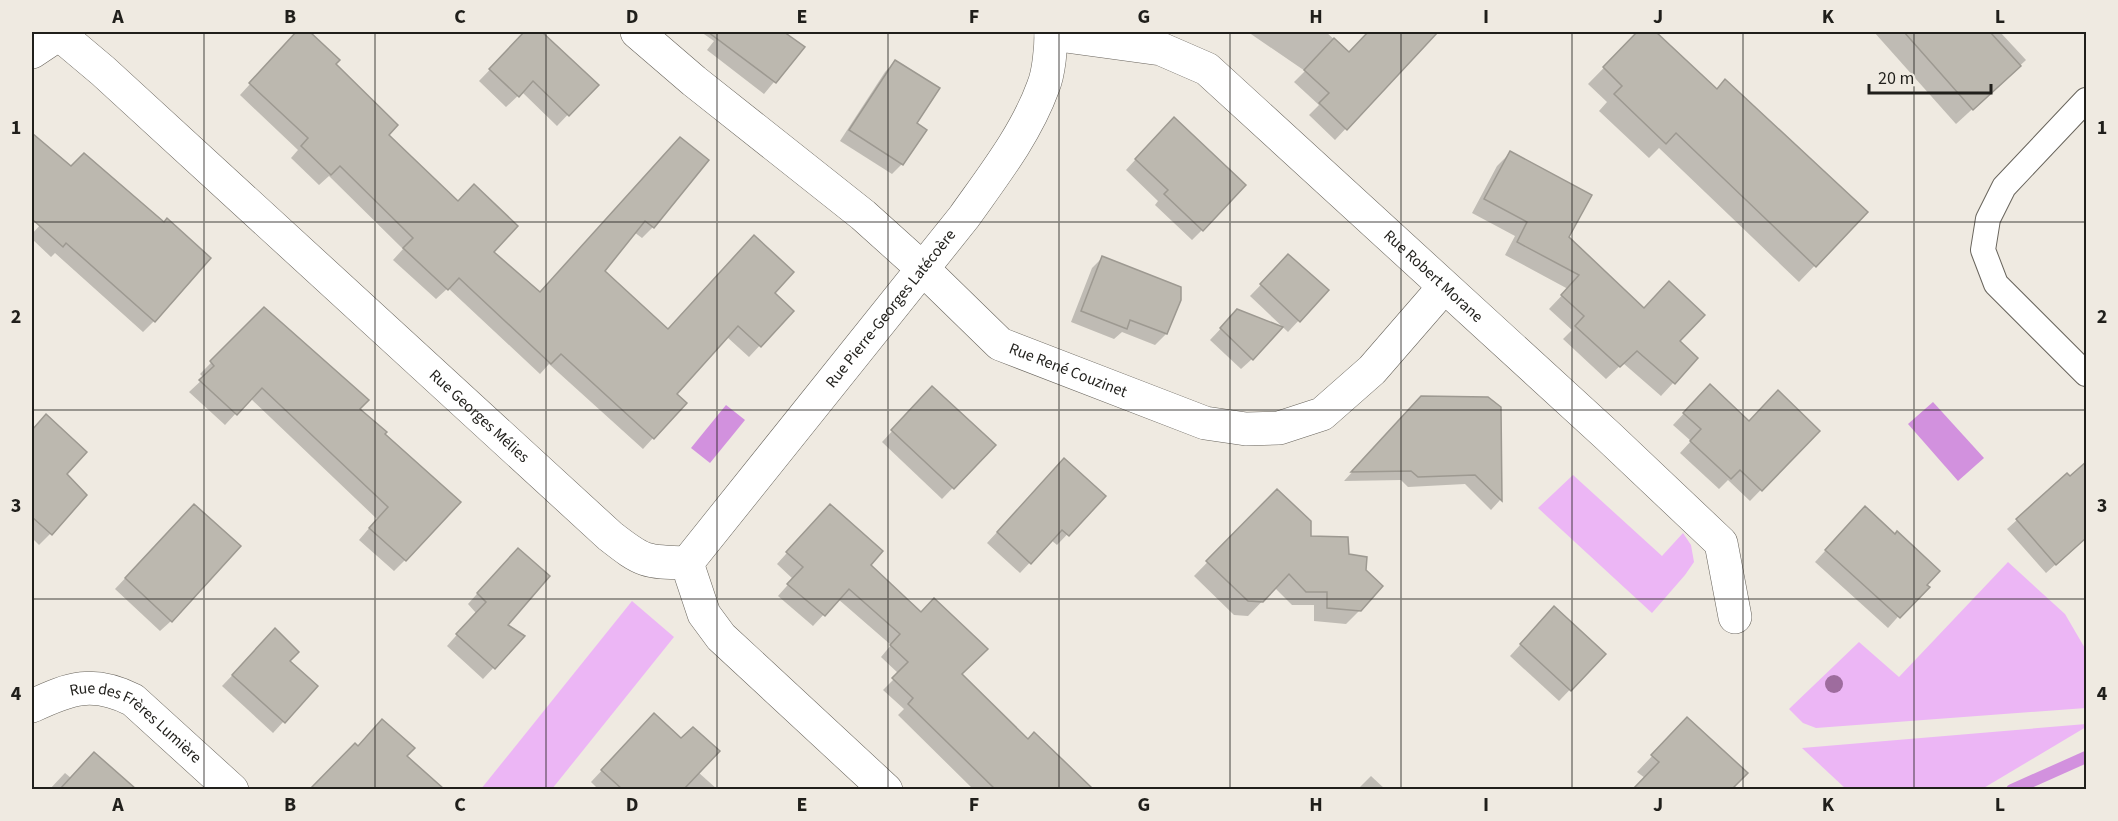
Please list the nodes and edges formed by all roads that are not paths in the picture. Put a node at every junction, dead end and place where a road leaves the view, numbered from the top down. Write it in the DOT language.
graph roads {
  1 [pos="638,32"];
  2 [pos="59,33"];
  3 [pos="1051,33"];
  4 [pos="32,52"];
  5 [pos="2086,100"];
  6 [pos="923,268"];
  7 [pos="1444,287"];
  8 [pos="2086,374"];
  9 [pos="687,563"];
  10 [pos="1735,617"];
  11 [pos="32,706"];
  12 [pos="232,789"];
  13 [pos="886,789"];
  1 -- 6 [label="street, Rue René Couzinet"];
  2 -- 4 [label="street"];
  2 -- 9 [label="street, Rue Georges Mélies"];
  3 -- 6 [label="street, Rue Pierre-Georges Latécoère"];
  3 -- 7 [label="street, Rue Robert Morane"];
  5 -- 8 [label="lane"];
  6 -- 7 [label="street, Rue René Couzinet"];
  6 -- 9 [label="street, Rue Pierre-Georges Latécoère"];
  7 -- 10 [label="street, Rue Robert Morane"];
  9 -- 13 [label="street"];
  11 -- 12 [label="street, Rue des Frères Lumière"];
}
